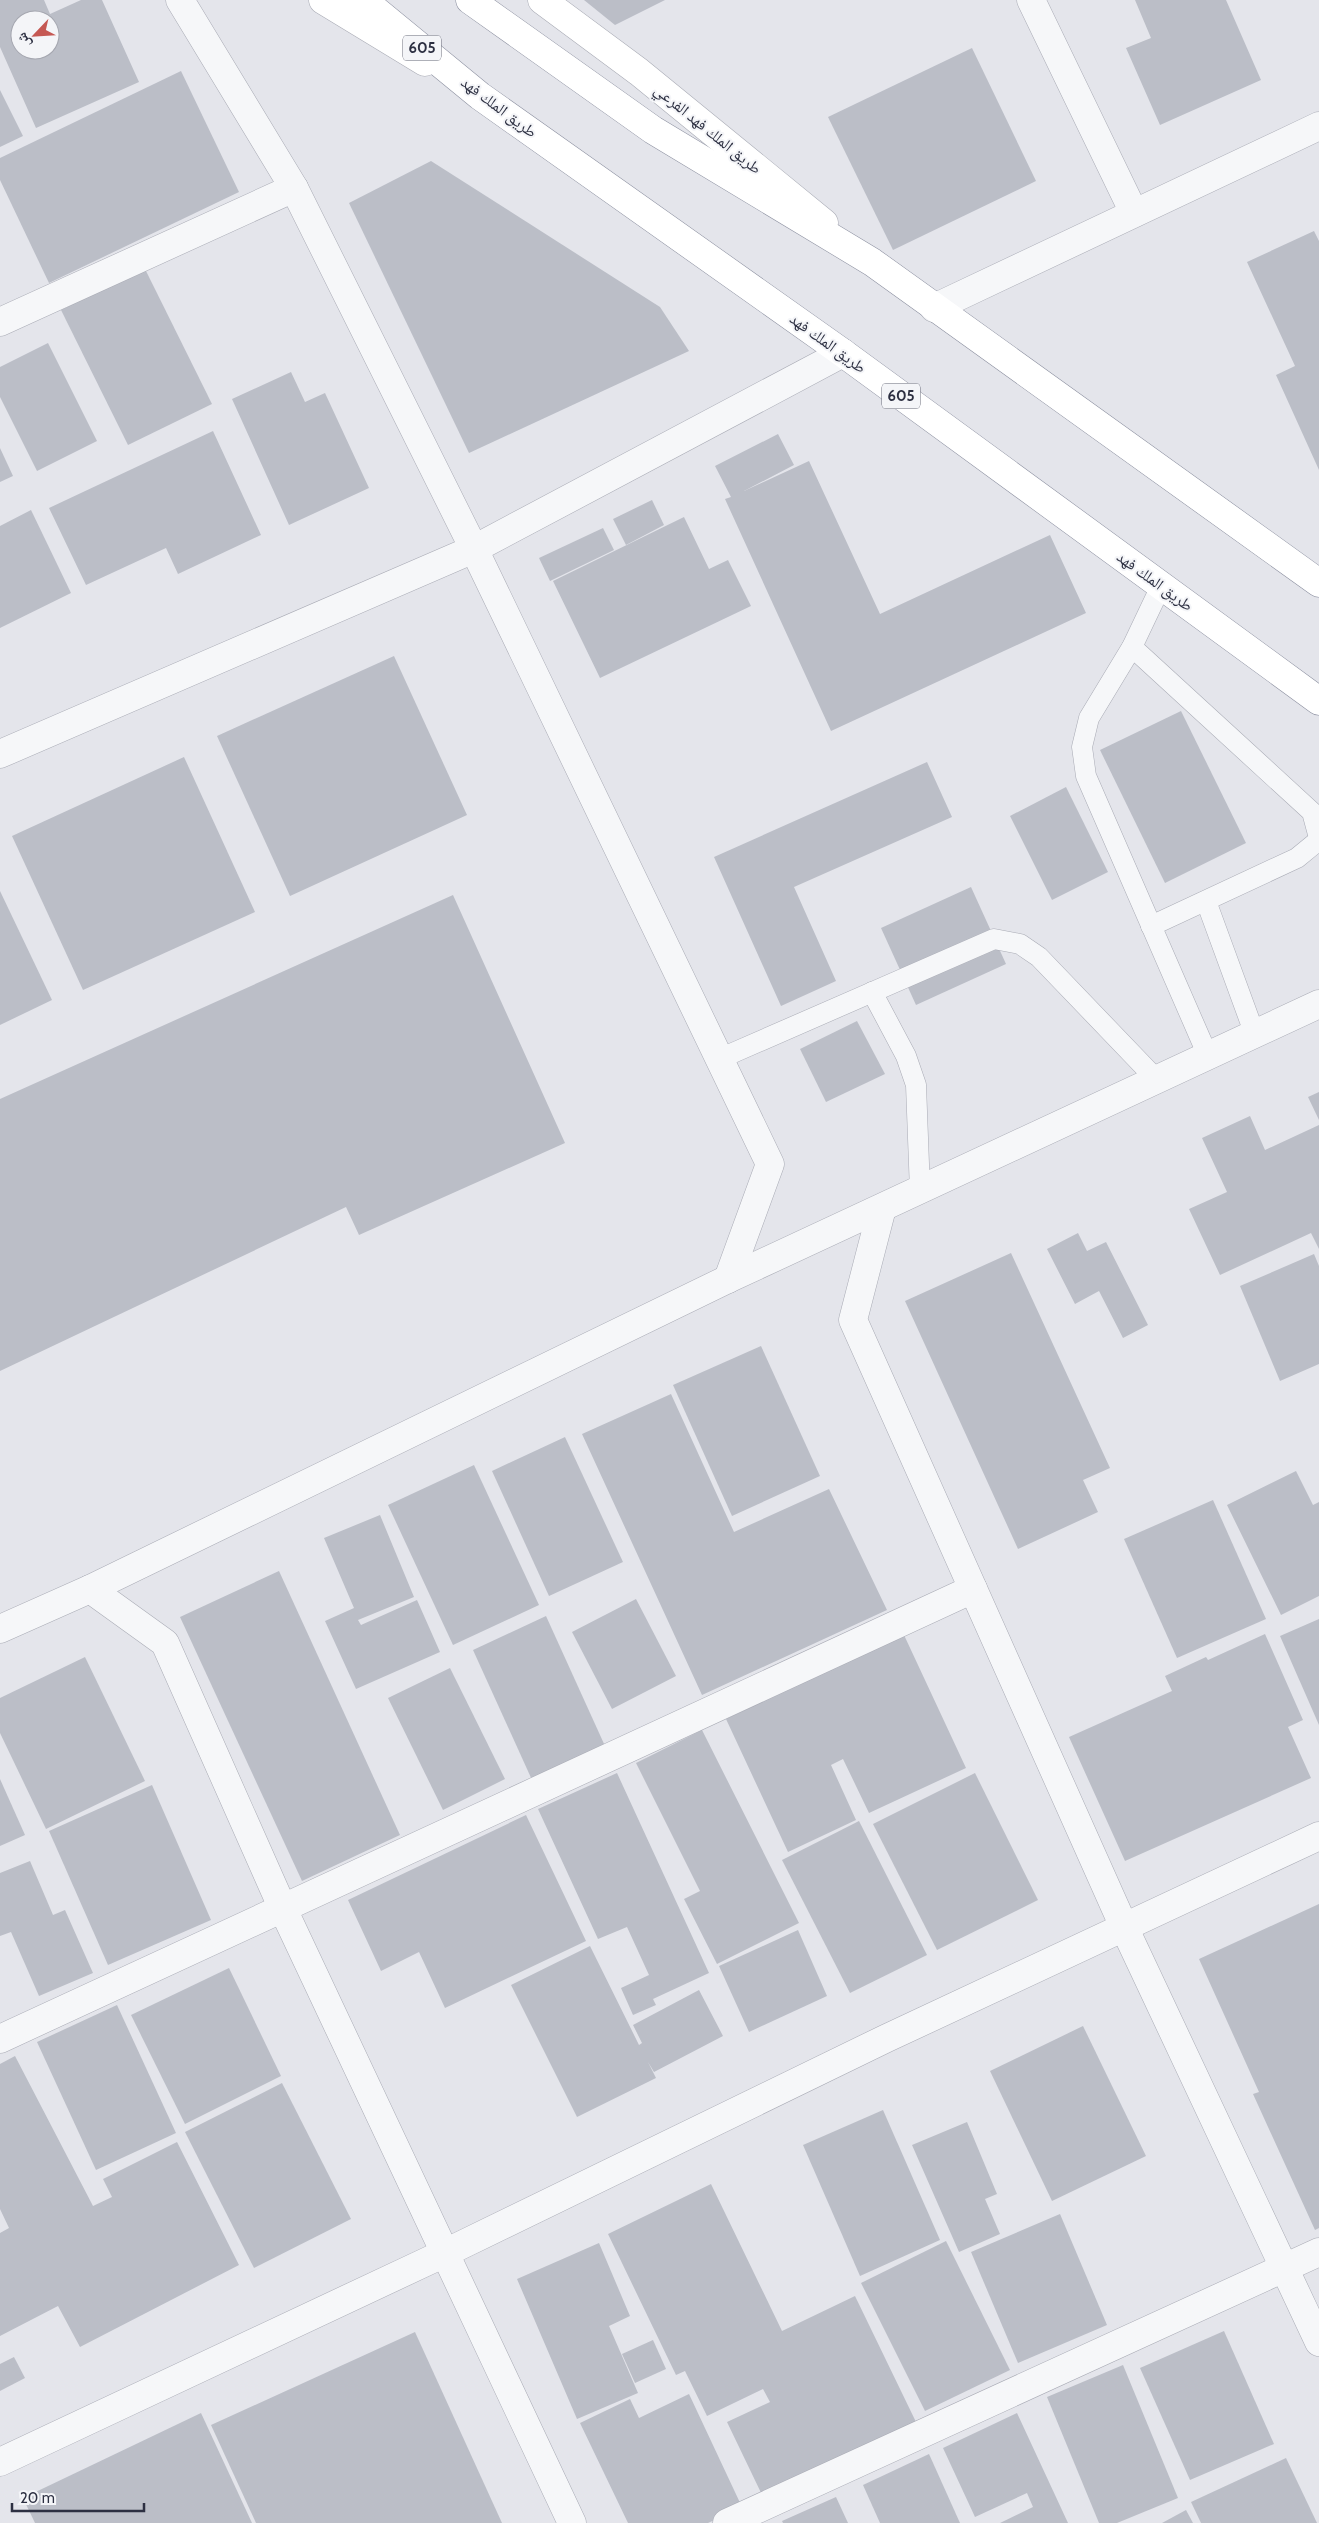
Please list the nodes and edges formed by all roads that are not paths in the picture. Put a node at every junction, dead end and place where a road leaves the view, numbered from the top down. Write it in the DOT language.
graph roads {
  1 [pos="180,0"];
  2 [pos="323,0"];
  3 [pos="363,0"];
  4 [pos="470,0"];
  5 [pos="542,0"];
  6 [pos="1031,0"];
  7 [pos="480,96"];
  8 [pos="1319,126"];
  9 [pos="294,188"];
  10 [pos="1134,213"];
  11 [pos="872,262"];
  12 [pos="934,308"];
  13 [pos="0,322"];
  14 [pos="843,353"];
  15 [pos="474,549"];
  16 [pos="1319,583"];
  17 [pos="1161,586"];
  18 [pos="1132,647"];
  19 [pos="1319,701"];
  20 [pos="0,754"];
  21 [pos="1319,839"];
  22 [pos="1206,900"];
  23 [pos="1151,926"];
  24 [pos="872,992"];
  25 [pos="1319,1004"];
  26 [pos="1255,1035"];
  27 [pos="1208,1056"];
  28 [pos="719,1059"];
  29 [pos="1157,1080"];
  30 [pos="920,1191"];
  31 [pos="882,1208"];
  32 [pos="728,1280"];
  33 [pos="90,1589"];
  34 [pos="973,1589"];
  35 [pos="0,1629"];
  36 [pos="1319,1836"];
  37 [pos="282,1909"];
  38 [pos="1124,1927"];
  39 [pos="0,2039"];
  40 [pos="1319,2252"];
  41 [pos="445,2253"];
  42 [pos="1283,2268"];
  43 [pos="1319,2342"];
  44 [pos="0,2462"];
  45 [pos="572,2523"];
  46 [pos="727,2523"];
  1 -- 9 [label="street"];
  2 -- 7 [label="main road"];
  3 -- 7 [label="main road, طريق الملك فهد / 605"];
  4 -- 11 [label="main road"];
  5 -- 11 [label="main road, طريق الملك فهد الفرعي"];
  6 -- 10 [label="street"];
  7 -- 14 [label="main road, طريق الملك فهد / 605"];
  8 -- 10 [label="street"];
  9 -- 13 [label="street"];
  9 -- 15 [label="street"];
  10 -- 12 [label="street"];
  11 -- 12 [label="main road"];
  12 -- 16 [label="main road"];
  14 -- 15 [label="street"];
  14 -- 17 [label="main road, طريق الملك فهد / 605"];
  15 -- 20 [label="street"];
  15 -- 28 [label="street"];
  17 -- 18 [label="lane"];
  17 -- 19 [label="main road, طريق الملك فهد / 605"];
  18 -- 21 [label="lane"];
  18 -- 23 [label="lane"];
  21 -- 22 [label="lane"];
  22 -- 23 [label="lane"];
  22 -- 26 [label="lane"];
  23 -- 27 [label="lane"];
  24 -- 28 [label="lane"];
  24 -- 29 [label="lane"];
  24 -- 30 [label="lane"];
  25 -- 26 [label="street"];
  26 -- 27 [label="street"];
  27 -- 29 [label="street"];
  28 -- 32 [label="street"];
  29 -- 30 [label="street"];
  30 -- 31 [label="street"];
  31 -- 32 [label="street"];
  31 -- 34 [label="street"];
  32 -- 33 [label="street"];
  33 -- 35 [label="street"];
  33 -- 37 [label="street"];
  34 -- 37 [label="street"];
  34 -- 38 [label="street"];
  36 -- 38 [label="street"];
  37 -- 39 [label="street"];
  37 -- 41 [label="street"];
  38 -- 41 [label="street"];
  38 -- 42 [label="street"];
  40 -- 42 [label="street"];
  41 -- 44 [label="street"];
  41 -- 45 [label="street"];
  42 -- 43 [label="street"];
  42 -- 46 [label="street"];
}
